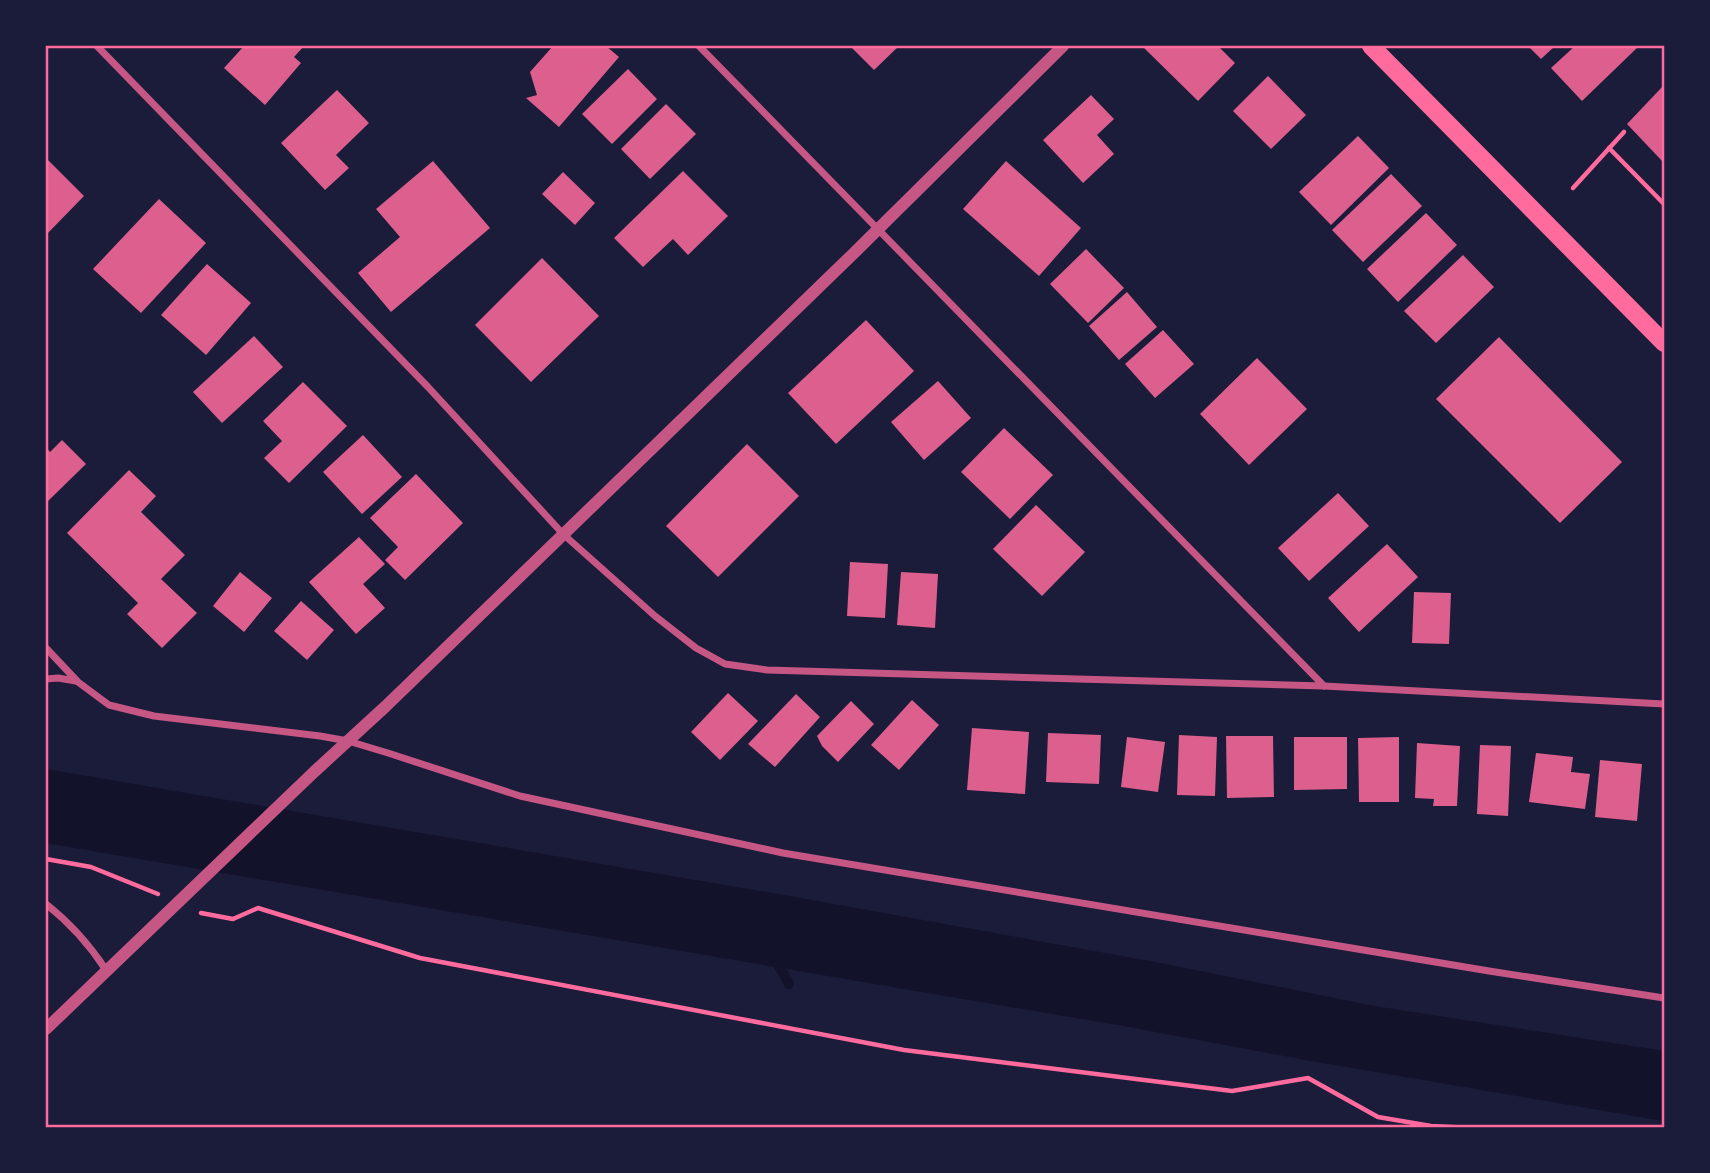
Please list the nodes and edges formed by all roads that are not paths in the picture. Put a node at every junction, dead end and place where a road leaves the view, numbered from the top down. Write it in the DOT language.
graph roads {
  1 [pos="97,46"];
  2 [pos="699,46"];
  3 [pos="1063,46"];
  4 [pos="1371,46"];
  5 [pos="877,229"];
  6 [pos="1664,344"];
  7 [pos="564,534"];
  8 [pos="46,649"];
  9 [pos="46,679"];
  10 [pos="78,682"];
  11 [pos="1324,687"];
  12 [pos="1664,704"];
  13 [pos="348,741"];
  14 [pos="46,904"];
  15 [pos="106,970"];
  16 [pos="1664,998"];
  17 [pos="46,1029"];
  1 -- 7 [label="street"];
  2 -- 5 [label="street"];
  3 -- 5 [label="street"];
  4 -- 6 [label="main road"];
  5 -- 7 [label="street"];
  5 -- 11 [label="street"];
  7 -- 11 [label="street"];
  7 -- 13 [label="street"];
  8 -- 10 [label="street"];
  9 -- 10 [label="street"];
  10 -- 13 [label="street"];
  11 -- 12 [label="street"];
  13 -- 15 [label="street"];
  13 -- 16 [label="street"];
  14 -- 15 [label="street"];
  15 -- 17 [label="street"];
}
